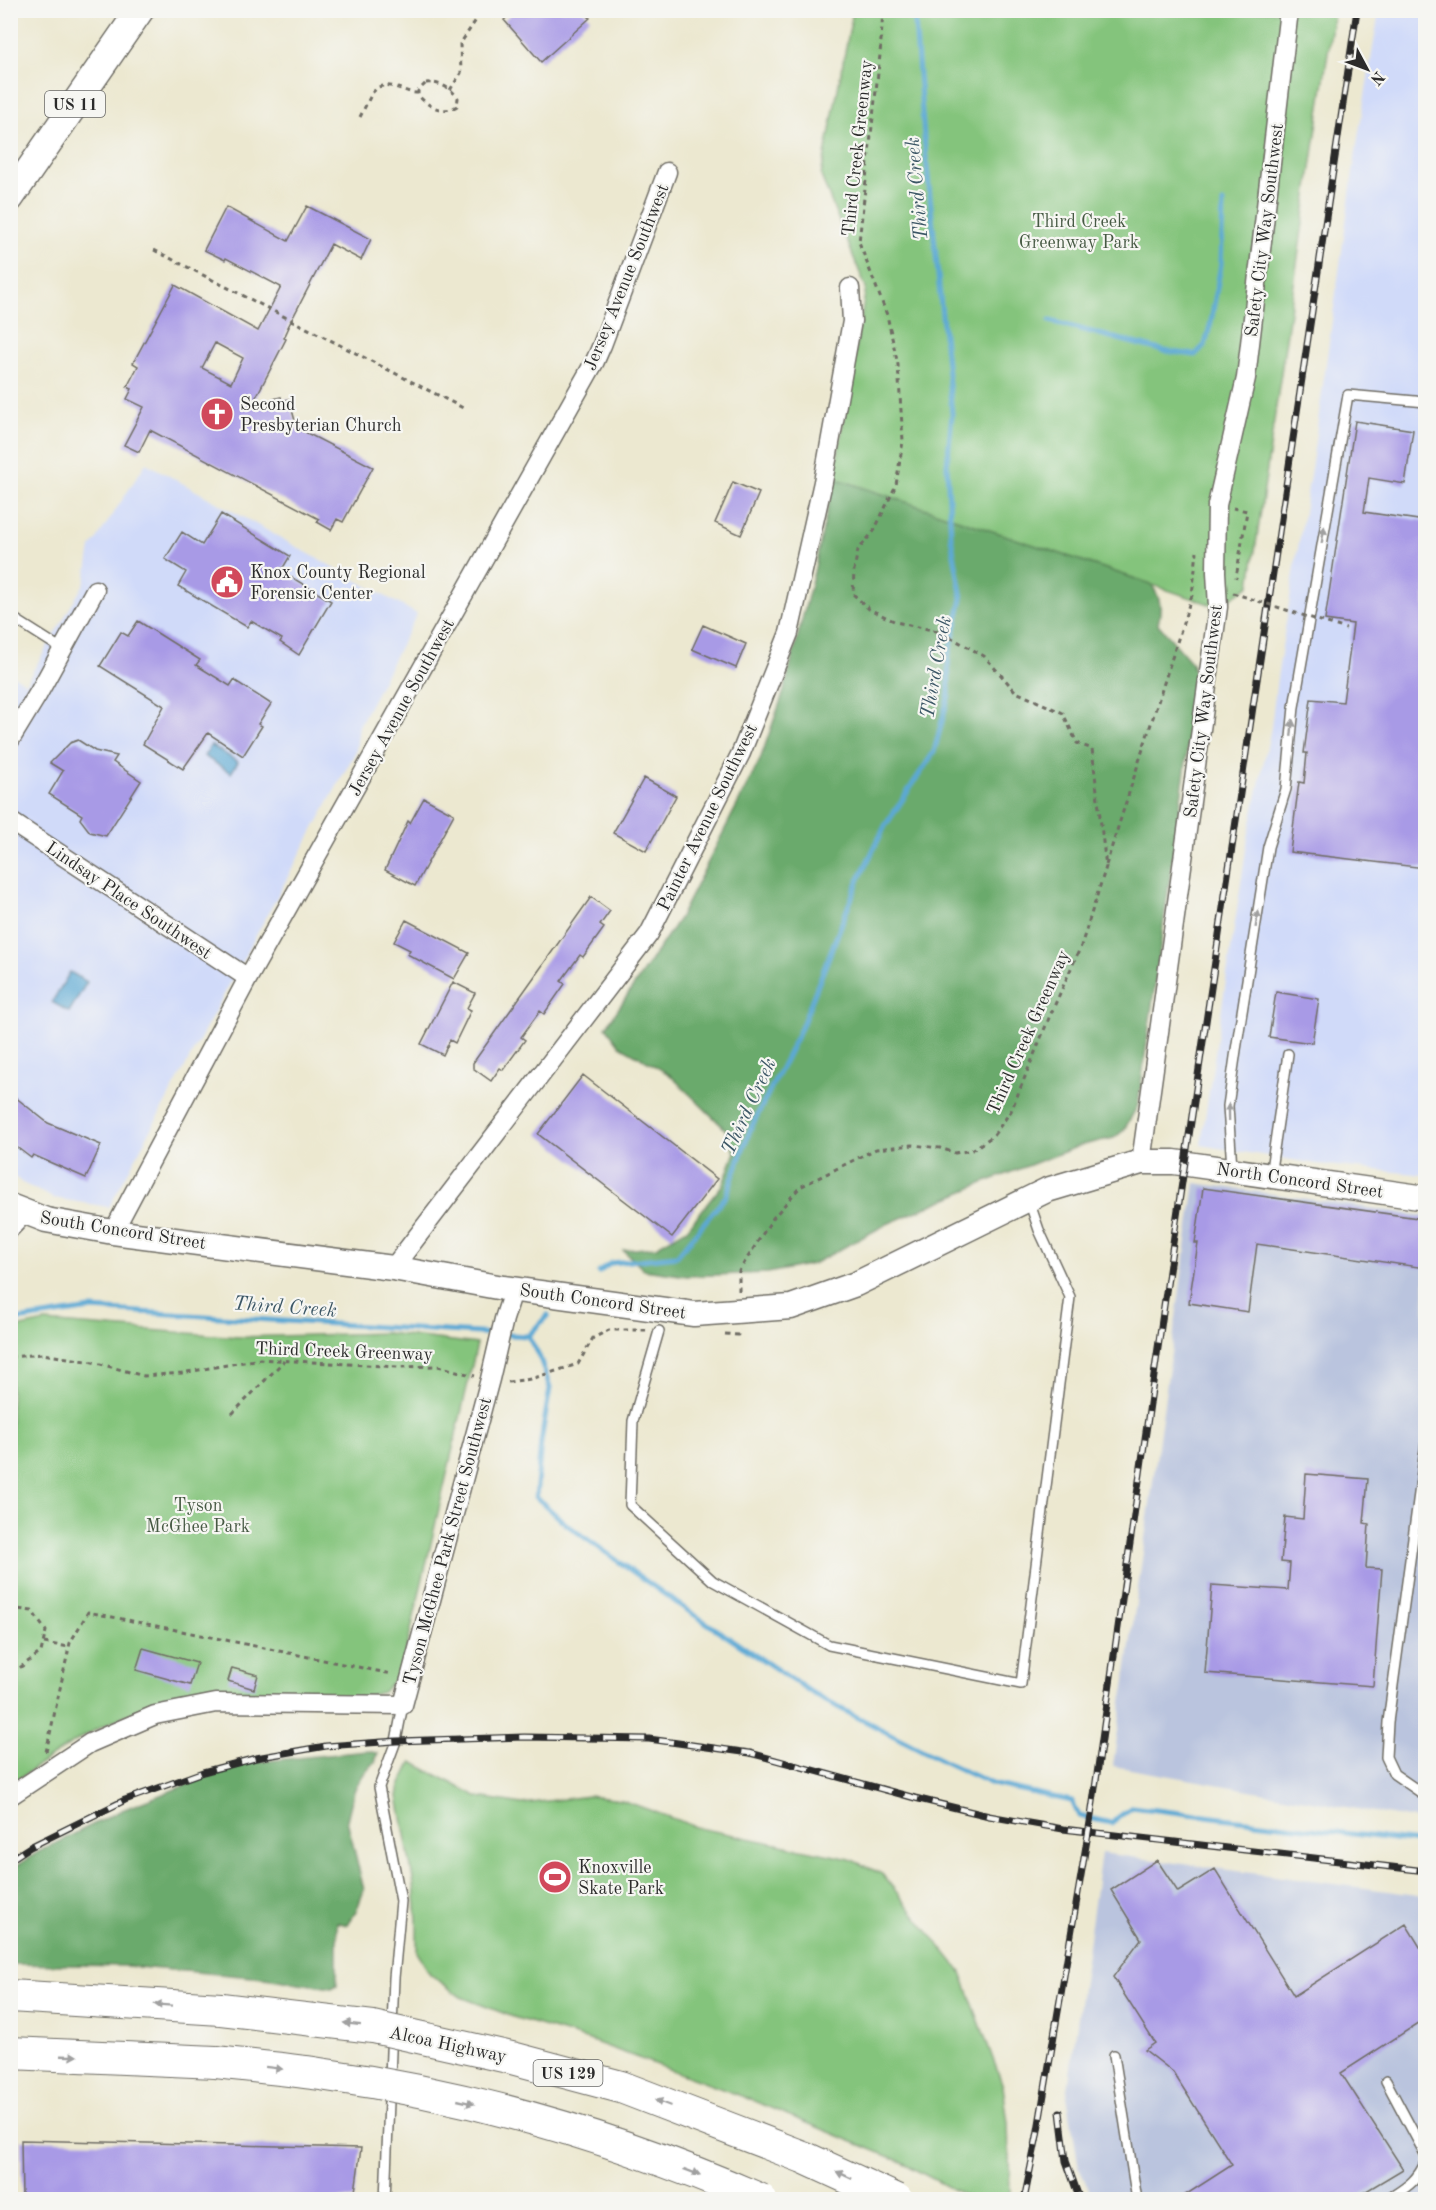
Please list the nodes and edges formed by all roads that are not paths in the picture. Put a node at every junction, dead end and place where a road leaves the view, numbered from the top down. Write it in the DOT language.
graph roads {
  1 [pos="140,10"];
  2 [pos="1289,10"];
  3 [pos="667,172"];
  4 [pos="10,198"];
  5 [pos="850,288"];
  6 [pos="1425,402"];
  7 [pos="95,590"];
  8 [pos="10,616"];
  9 [pos="63,649"];
  10 [pos="10,740"];
  11 [pos="10,821"];
  12 [pos="248,978"];
  13 [pos="1288,1054"];
  14 [pos="1141,1162"];
  15 [pos="1174,1162"];
  16 [pos="1232,1170"];
  17 [pos="1270,1176"];
  18 [pos="1425,1198"];
  19 [pos="1028,1200"];
  20 [pos="20,1210"];
  21 [pos="113,1232"];
  22 [pos="10,1235"];
  23 [pos="393,1268"];
  24 [pos="514,1288"];
  25 [pos="659,1331"];
  26 [pos="1425,1442"];
  27 [pos="403,1705"];
  28 [pos="10,1796"];
  29 [pos="1425,1796"];
  30 [pos="10,1996"];
  31 [pos="12,2054"];
  32 [pos="1114,2055"];
  33 [pos="1386,2081"];
  34 [pos="1425,2156"];
  35 [pos="1425,2161"];
  36 [pos="385,2199"];
  37 [pos="761,2199"];
  38 [pos="897,2199"];
  39 [pos="1137,2199"];
  40 [pos="1387,2199"];
  1 -- 4 [label="main road, US 11"];
  2 -- 14 [label="street, Safety City Way Southwest"];
  3 -- 12 [label="street, Jersey Avenue Southwest"];
  5 -- 23 [label="street, Painter Avenue Southwest"];
  16 -- 6 [label="lane, one-way"];
  7 -- 9 [label="street"];
  8 -- 9 [label="lane"];
  9 -- 10 [label="street"];
  11 -- 12 [label="street, Lindsay Place Southwest"];
  12 -- 21 [label="street, Jersey Avenue Southwest"];
  13 -- 17 [label="lane"];
  14 -- 15 [label="street, South Concord Street"];
  14 -- 19 [label="street, South Concord Street"];
  15 -- 16 [label="street, North Concord Street"];
  16 -- 17 [label="street, North Concord Street"];
  17 -- 18 [label="street, North Concord Street"];
  19 -- 24 [label="street, South Concord Street"];
  19 -- 25 [label="lane"];
  20 -- 21 [label="street, South Concord Street"];
  20 -- 22 [label="lane"];
  21 -- 23 [label="street, South Concord Street"];
  23 -- 24 [label="street, South Concord Street"];
  24 -- 27 [label="street, Tyson McGhee Park Street Southwest"];
  26 -- 29 [label="lane"];
  27 -- 28 [label="street, Tyson McGhee Park Street Southwest"];
  27 -- 36 [label="lane"];
  38 -- 30 [label="highway, Alcoa Highway / US 129, one-way, bridge"];
  31 -- 37 [label="highway, one-way, bridge"];
  32 -- 39 [label="lane"];
  33 -- 34 [label="lane"];
  35 -- 40 [label="lane"];
}
